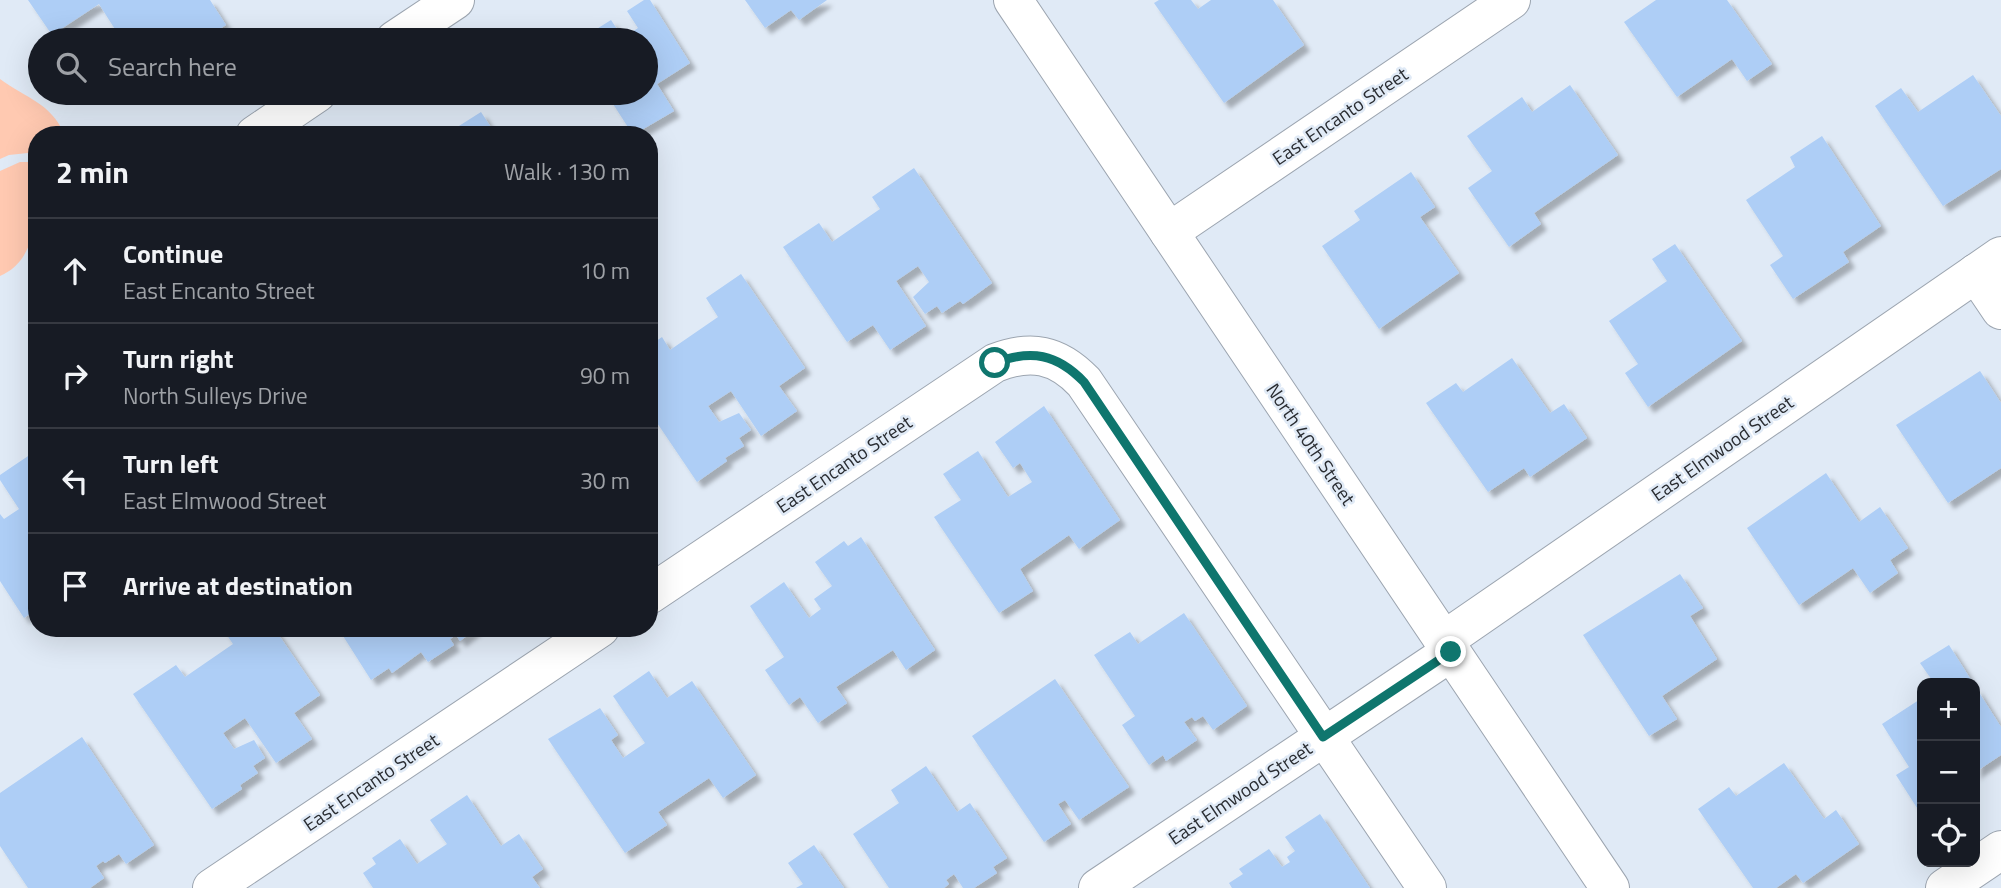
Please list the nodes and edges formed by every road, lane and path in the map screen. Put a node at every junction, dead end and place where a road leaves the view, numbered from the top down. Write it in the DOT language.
graph roads {
  1 [pos="455,0"];
  2 [pos="1013,0"];
  3 [pos="1511,0"];
  4 [pos="413,28"];
  5 [pos="299,105"];
  6 [pos="268,126"];
  7 [pos="1169,232"];
  8 [pos="1989,265"];
  9 [pos="2001,310"];
  10 [pos="658,589"];
  11 [pos="587,637"];
  12 [pos="1447,647"];
  13 [pos="1323,737"];
  14 [pos="2001,850"];
  15 [pos="212,888"];
  16 [pos="1098,888"];
  17 [pos="1427,888"];
  18 [pos="1610,888"];
  19 [pos="1945,888"];
  1 -- 4 [label="street"];
  2 -- 7 [label="street, North 40th Street"];
  3 -- 7 [label="street, East Encanto Street"];
  5 -- 6 [label="street"];
  7 -- 12 [label="street, North 40th Street"];
  8 -- 9 [label="street"];
  8 -- 12 [label="street, East Elmwood Street"];
  10 -- 13 [label="street, East Encanto Street"];
  11 -- 15 [label="street, East Encanto Street"];
  12 -- 13 [label="street, East Elmwood Street"];
  12 -- 18 [label="street, North 40th Street"];
  13 -- 16 [label="street, East Elmwood Street"];
  13 -- 17 [label="street"];
  14 -- 19 [label="street"];
}
